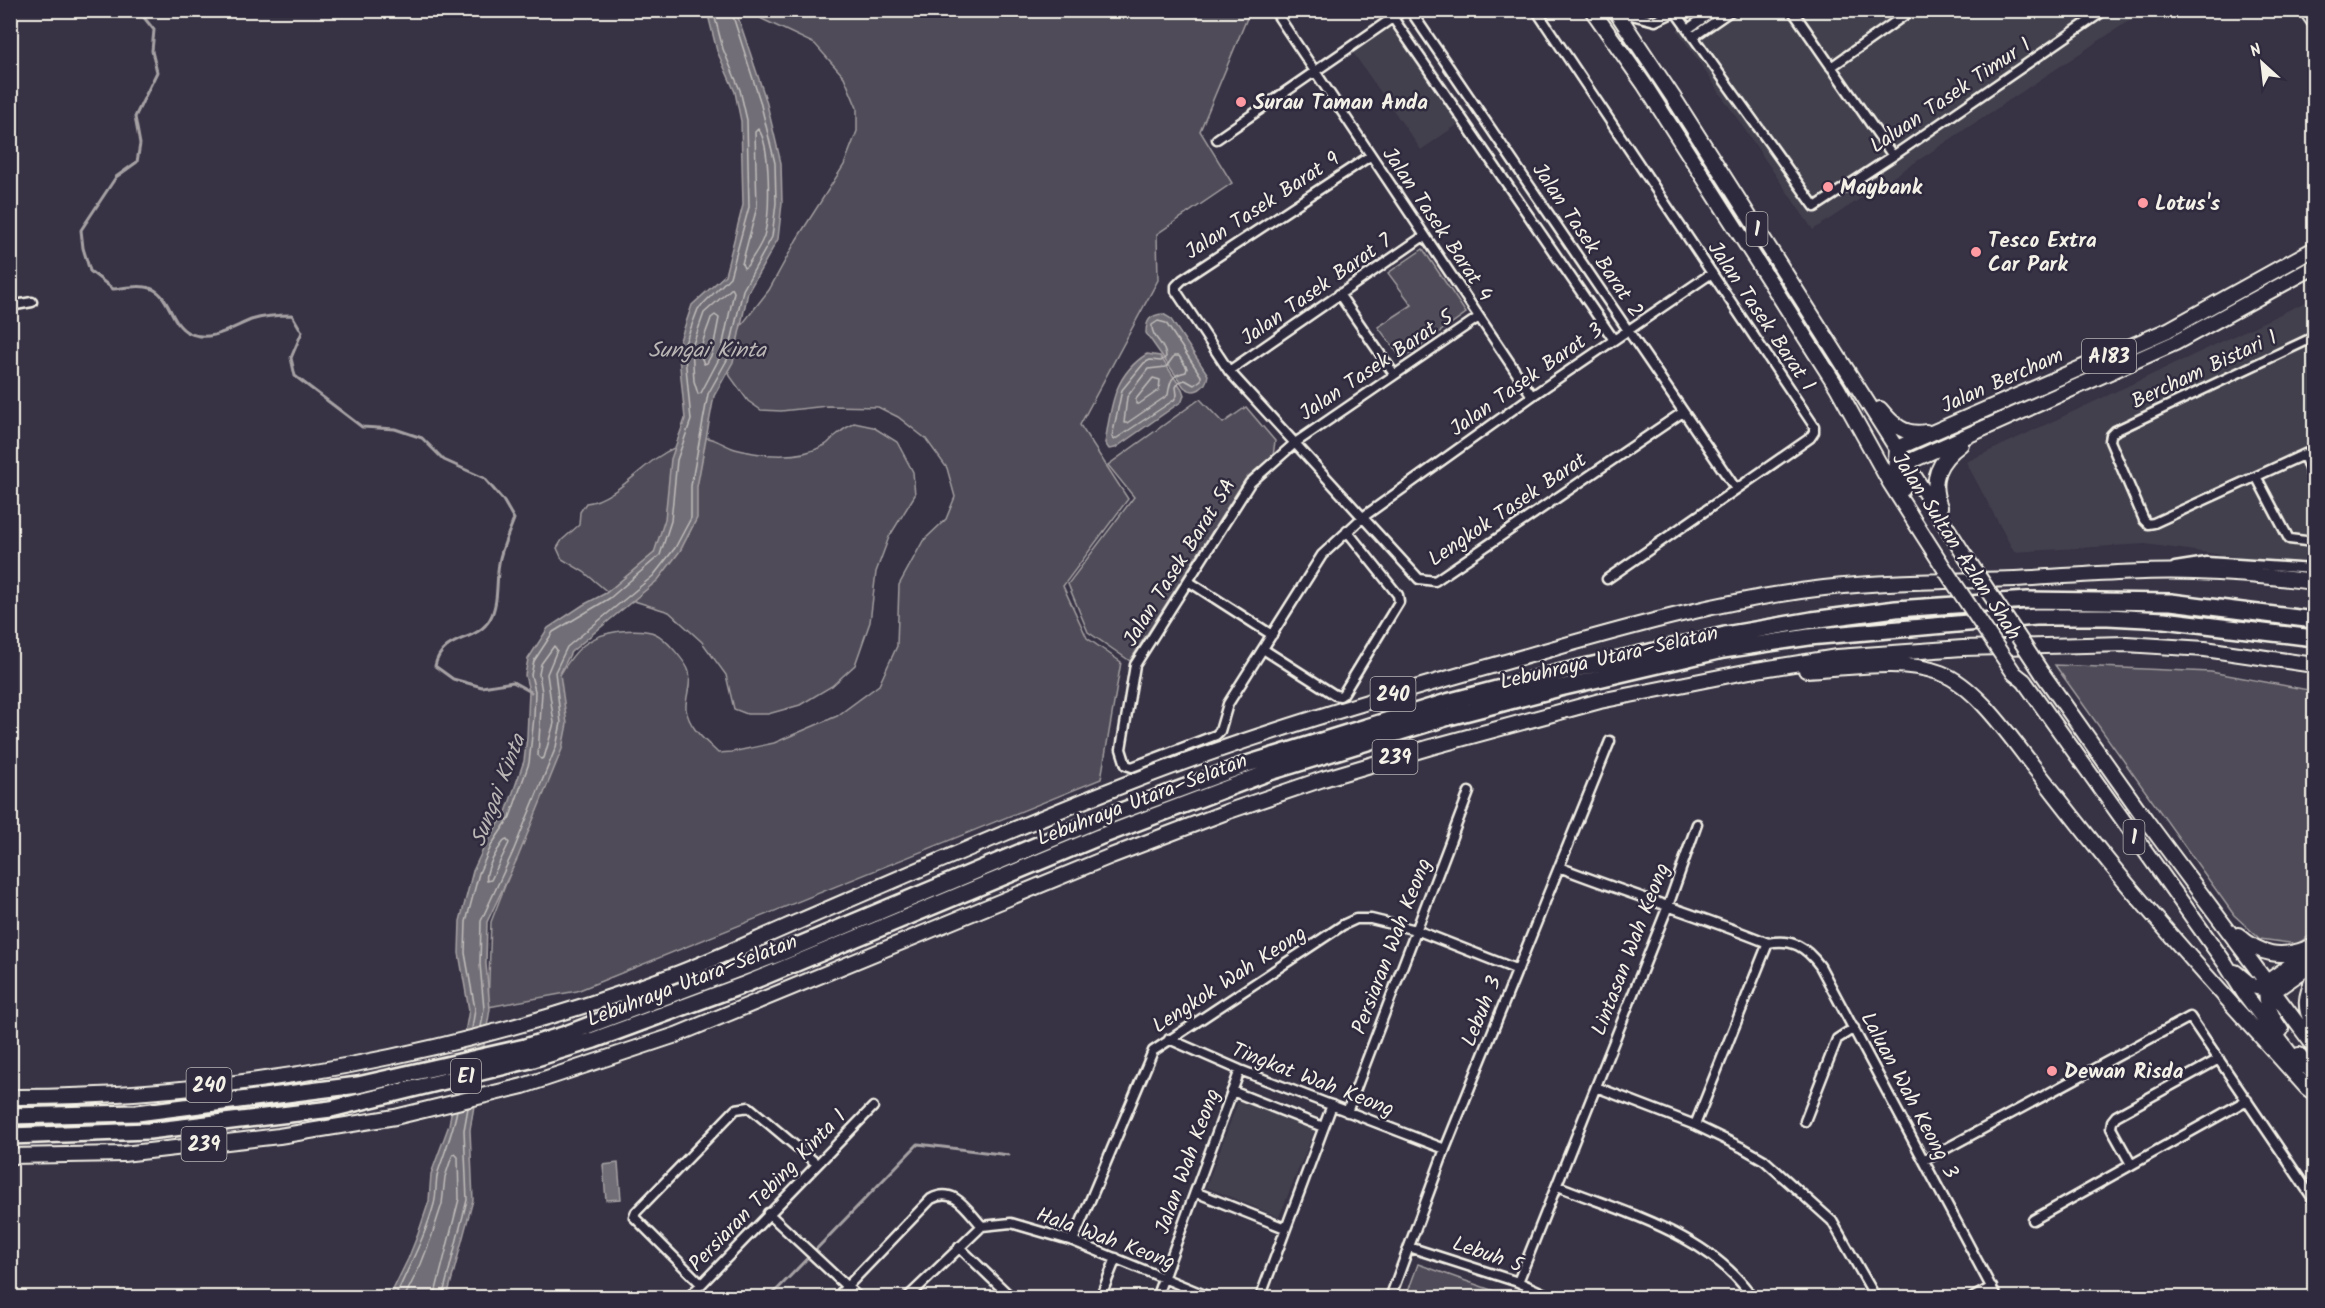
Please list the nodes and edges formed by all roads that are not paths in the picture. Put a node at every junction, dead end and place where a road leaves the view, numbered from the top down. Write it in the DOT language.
graph roads {
  1 [pos="1274,10"];
  2 [pos="1404,10"];
  3 [pos="1410,10"];
  4 [pos="1536,10"];
  5 [pos="1592,10"];
  6 [pos="1615,10"];
  7 [pos="1715,10"];
  8 [pos="1732,10"];
  9 [pos="1792,10"];
  10 [pos="1912,10"];
  11 [pos="2105,10"];
  12 [pos="2305,10"];
  13 [pos="1677,11"];
  14 [pos="1392,18"];
  15 [pos="2314,23"];
  16 [pos="1690,33"];
  17 [pos="1831,67"];
  18 [pos="1314,72"];
  19 [pos="1217,140"];
  20 [pos="1370,156"];
  21 [pos="1893,156"];
  22 [pos="1424,236"];
  23 [pos="2314,249"];
  24 [pos="2314,267"];
  25 [pos="1712,273"];
  26 [pos="1176,286"];
  27 [pos="1340,294"];
  28 [pos="32,302"];
  29 [pos="10,306"];
  30 [pos="1479,317"];
  31 [pos="1628,330"];
  32 [pos="2314,337"];
  33 [pos="1614,340"];
  34 [pos="1229,371"];
  35 [pos="1394,374"];
  36 [pos="1848,374"];
  37 [pos="2079,385"];
  38 [pos="1532,396"];
  39 [pos="1683,412"];
  40 [pos="1943,429"];
  41 [pos="1864,436"];
  42 [pos="1294,443"];
  43 [pos="2314,450"];
  44 [pos="2304,456"];
  45 [pos="1899,457"];
  46 [pos="2257,478"];
  47 [pos="2314,482"];
  48 [pos="1736,489"];
  49 [pos="1363,517"];
  50 [pos="1347,531"];
  51 [pos="1951,533"];
  52 [pos="2314,542"];
  53 [pos="1949,569"];
  54 [pos="2314,569"];
  55 [pos="2139,572"];
  56 [pos="1607,579"];
  57 [pos="1188,581"];
  58 [pos="2314,582"];
  59 [pos="2314,620"];
  60 [pos="1272,635"];
  61 [pos="2314,638"];
  62 [pos="1263,649"];
  63 [pos="2205,650"];
  64 [pos="2314,665"];
  65 [pos="1750,671"];
  66 [pos="2314,674"];
  67 [pos="1610,741"];
  68 [pos="1182,748"];
  69 [pos="1469,792"];
  70 [pos="1697,824"];
  71 [pos="1559,867"];
  72 [pos="1668,906"];
  73 [pos="2221,920"];
  74 [pos="1416,930"];
  75 [pos="1768,943"];
  76 [pos="2314,947"];
  77 [pos="2225,963"];
  78 [pos="2314,963"];
  79 [pos="1518,970"];
  80 [pos="2314,977"];
  81 [pos="2269,988"];
  82 [pos="2284,1006"];
  83 [pos="2271,1014"];
  84 [pos="2314,1026"];
  85 [pos="1854,1028"];
  86 [pos="1169,1039"];
  87 [pos="2314,1046"];
  88 [pos="527,1053"];
  89 [pos="2219,1059"];
  90 [pos="1240,1070"];
  91 [pos="2314,1075"];
  92 [pos="2314,1086"];
  93 [pos="1596,1087"];
  94 [pos="1232,1091"];
  95 [pos="2314,1093"];
  96 [pos="10,1097"];
  97 [pos="2247,1100"];
  98 [pos="1332,1105"];
  99 [pos="873,1107"];
  100 [pos="1347,1112"];
  101 [pos="10,1116"];
  102 [pos="1805,1120"];
  103 [pos="1695,1125"];
  104 [pos="1323,1127"];
  105 [pos="10,1136"];
  106 [pos="1445,1149"];
  107 [pos="10,1156"];
  108 [pos="1925,1160"];
  109 [pos="817,1164"];
  110 [pos="2131,1164"];
  111 [pos="1558,1186"];
  112 [pos="1195,1192"];
  113 [pos="2314,1200"];
  114 [pos="768,1213"];
  115 [pos="2033,1220"];
  116 [pos="982,1227"];
  117 [pos="1285,1228"];
  118 [pos="1073,1241"];
  119 [pos="959,1247"];
  120 [pos="1409,1247"];
  121 [pos="1116,1258"];
  122 [pos="1164,1278"];
  123 [pos="1518,1282"];
  124 [pos="701,1284"];
  125 [pos="847,1287"];
  126 [pos="1992,1287"];
  127 [pos="688,1298"];
  128 [pos="837,1298"];
  129 [pos="859,1298"];
  130 [pos="907,1298"];
  131 [pos="1012,1298"];
  132 [pos="1100,1298"];
  133 [pos="1156,1298"];
  134 [pos="1212,1298"];
  135 [pos="1260,1298"];
  136 [pos="1390,1298"];
  137 [pos="1554,1298"];
  138 [pos="1753,1298"];
  139 [pos="1876,1298"];
  140 [pos="1972,1298"];
  141 [pos="1997,1298"];
  1 -- 18 [label="street, Jalan Tasek Barat 4"];
  2 -- 14 [label="street"];
  3 -- 31 [label="street, Jalan Tasek Barat 2"];
  4 -- 25 [label="street, Jalan Tasek Barat 1"];
  5 -- 41 [label="main road, Jalan Sultan Azlan Shah / 1"];
  6 -- 13 [label="street"];
  6 -- 36 [label="main road, Jalan Sultan Azlan Shah / 1"];
  7 -- 16 [label="street"];
  8 -- 16 [label="street"];
  9 -- 17 [label="street"];
  10 -- 17 [label="street"];
  11 -- 21 [label="street, Laluan Tasek Timur 1"];
  12 -- 15 [label="street"];
  13 -- 16 [label="street"];
  14 -- 18 [label="street"];
  14 -- 33 [label="street"];
  16 -- 21 [label="street, Laluan Tasek Timur 1"];
  17 -- 21 [label="street"];
  18 -- 19 [label="street"];
  18 -- 20 [label="street, Jalan Tasek Barat 4"];
  20 -- 22 [label="street, Jalan Tasek Barat 4"];
  20 -- 26 [label="street, Jalan Tasek Barat 9"];
  22 -- 27 [label="street, Jalan Tasek Barat 7"];
  22 -- 30 [label="street, Jalan Tasek Barat 4"];
  23 -- 40 [label="main road, Jalan Bercham / A183"];
  24 -- 37 [label="main road, Jalan Bercham / A183"];
  25 -- 31 [label="street, Jalan Tasek Barat 3"];
  25 -- 48 [label="street, Jalan Tasek Barat 1"];
  26 -- 34 [label="street, Lengkok Tasek Barat"];
  27 -- 34 [label="street, Jalan Tasek Barat 7"];
  27 -- 35 [label="street"];
  28 -- 29 [label="street"];
  30 -- 35 [label="street, Jalan Tasek Barat 5"];
  30 -- 38 [label="street, Jalan Tasek Barat 4"];
  31 -- 33 [label="street, Jalan Tasek Barat 3"];
  31 -- 39 [label="street, Jalan Tasek Barat 2"];
  32 -- 46 [label="street, Bercham Bistari 1"];
  33 -- 38 [label="street, Jalan Tasek Barat 3"];
  34 -- 42 [label="street, Lengkok Tasek Barat"];
  35 -- 42 [label="street, Jalan Tasek Barat 5"];
  36 -- 40 [label="main road"];
  36 -- 45 [label="main road, Jalan Sultan Azlan Shah / 1"];
  37 -- 45 [label="main road, Jalan Bercham / A183"];
  37 -- 51 [label="main road"];
  38 -- 49 [label="street, Jalan Tasek Barat 3"];
  39 -- 48 [label="street, Jalan Tasek Barat 2"];
  39 -- 49 [label="street, Lengkok Tasek Barat"];
  40 -- 45 [label="main road, Jalan Bercham / A183"];
  41 -- 45 [label="main road"];
  41 -- 53 [label="main road, Jalan Sultan Azlan Shah / 1"];
  42 -- 49 [label="street, Lengkok Tasek Barat"];
  42 -- 57 [label="street, Jalan Tasek Barat 5A"];
  43 -- 44 [label="street"];
  44 -- 46 [label="street"];
  44 -- 47 [label="street"];
  45 -- 51 [label="main road, Jalan Sultan Azlan Shah / 1"];
  45 -- 53 [label="main road"];
  46 -- 52 [label="street"];
  48 -- 56 [label="street, Jalan Tasek Barat 1"];
  49 -- 50 [label="street, Jalan Tasek Barat 3"];
  50 -- 60 [label="street, Jalan Tasek Barat 3"];
  50 -- 62 [label="street"];
  51 -- 73 [label="main road, Jalan Sultan Azlan Shah / 1, bridge"];
  53 -- 77 [label="main road, Jalan Sultan Azlan Shah / 1, bridge"];
  54 -- 55 [label="street"];
  55 -- 58 [label="main road, 240"];
  55 -- 96 [label="main road, 240"];
  57 -- 60 [label="street"];
  57 -- 68 [label="street, Jalan Tasek Barat 5A"];
  59 -- 88 [label="highway, Lebuhraya Utara–Selatan / E1"];
  60 -- 62 [label="street, Jalan Tasek Barat 3"];
  61 -- 88 [label="highway, Lebuhraya Utara–Selatan / E1"];
  62 -- 68 [label="street, Jalan Tasek Barat 3"];
  63 -- 64 [label="main road, 239"];
  63 -- 65 [label="main road, 239"];
  63 -- 66 [label="main road"];
  65 -- 95 [label="main road"];
  65 -- 107 [label="main road, 239"];
  67 -- 71 [label="street, Lebuh 3"];
  69 -- 74 [label="street, Persiaran Wah Keong"];
  70 -- 72 [label="street, Lintasan Wah Keong"];
  71 -- 72 [label="street, Laluan Wah Keong 3"];
  71 -- 79 [label="street, Lebuh 3"];
  72 -- 75 [label="street, Laluan Wah Keong 3"];
  72 -- 93 [label="street, Lintasan Wah Keong"];
  73 -- 76 [label="main road"];
  73 -- 81 [label="main road, Jalan Sultan Azlan Shah / 1"];
  74 -- 79 [label="street, Lengkok Wah Keong"];
  74 -- 86 [label="street, Lengkok Wah Keong"];
  74 -- 100 [label="street, Persiaran Wah Keong"];
  75 -- 85 [label="street, Laluan Wah Keong 3"];
  75 -- 103 [label="street"];
  76 -- 81 [label="main road"];
  77 -- 81 [label="main road"];
  77 -- 92 [label="main road, Jalan Sultan Azlan Shah / 1"];
  78 -- 81 [label="main road"];
  79 -- 106 [label="street, Lebuh 3"];
  80 -- 84 [label="main road"];
  81 -- 82 [label="main road, Jalan Sultan Azlan Shah / 1"];
  81 -- 83 [label="main road"];
  82 -- 83 [label="main road"];
  82 -- 87 [label="main road, Jalan Sultan Azlan Shah / 1"];
  83 -- 91 [label="main road"];
  85 -- 102 [label="street"];
  85 -- 108 [label="street, Laluan Wah Keong 3"];
  86 -- 90 [label="street, Tingkat Wah Keong"];
  86 -- 118 [label="street, Lengkok Wah Keong"];
  88 -- 101 [label="highway, Lebuhraya Utara–Selatan / E1"];
  88 -- 105 [label="highway, Lebuhraya Utara–Selatan / E1"];
  89 -- 97 [label="street"];
  89 -- 108 [label="street"];
  89 -- 110 [label="street"];
  90 -- 94 [label="street, Jalan Wah Keong"];
  90 -- 98 [label="street, Tingkat Wah Keong"];
  93 -- 103 [label="street"];
  93 -- 111 [label="street, Lintasan Wah Keong"];
  94 -- 104 [label="street, Tingkat Wah Keong"];
  94 -- 112 [label="street, Jalan Wah Keong"];
  97 -- 110 [label="street"];
  97 -- 113 [label="street"];
  98 -- 100 [label="street, Tingkat Wah Keong"];
  98 -- 104 [label="street"];
  99 -- 109 [label="street, Persiaran Tebing Kinta 1"];
  100 -- 106 [label="street, Tingkat Wah Keong"];
  103 -- 139 [label="street"];
  104 -- 117 [label="street"];
  106 -- 120 [label="street, Lebuh 3"];
  108 -- 126 [label="street, Laluan Wah Keong 3"];
  109 -- 114 [label="street, Persiaran Tebing Kinta 1"];
  109 -- 124 [label="street"];
  110 -- 115 [label="street"];
  111 -- 123 [label="street, Lintasan Wah Keong"];
  111 -- 138 [label="street"];
  112 -- 117 [label="street"];
  112 -- 122 [label="street, Jalan Wah Keong"];
  114 -- 124 [label="street, Persiaran Tebing Kinta 1"];
  114 -- 125 [label="street"];
  116 -- 118 [label="street, Hala Wah Keong"];
  116 -- 119 [label="street"];
  116 -- 125 [label="street"];
  117 -- 135 [label="street"];
  118 -- 121 [label="street, Hala Wah Keong"];
  119 -- 130 [label="street"];
  119 -- 131 [label="street"];
  120 -- 123 [label="street, Lebuh 5"];
  120 -- 136 [label="street, Lebuh 3"];
  121 -- 122 [label="street, Hala Wah Keong"];
  121 -- 132 [label="street"];
  122 -- 133 [label="street, Jalan Wah Keong"];
  122 -- 134 [label="street, Hala Wah Keong"];
  123 -- 137 [label="street, Lebuh 5"];
  124 -- 127 [label="street, Persiaran Tebing Kinta 1"];
  125 -- 128 [label="street"];
  125 -- 129 [label="street"];
  126 -- 140 [label="street"];
  126 -- 141 [label="street, Laluan Wah Keong 3"];
}
